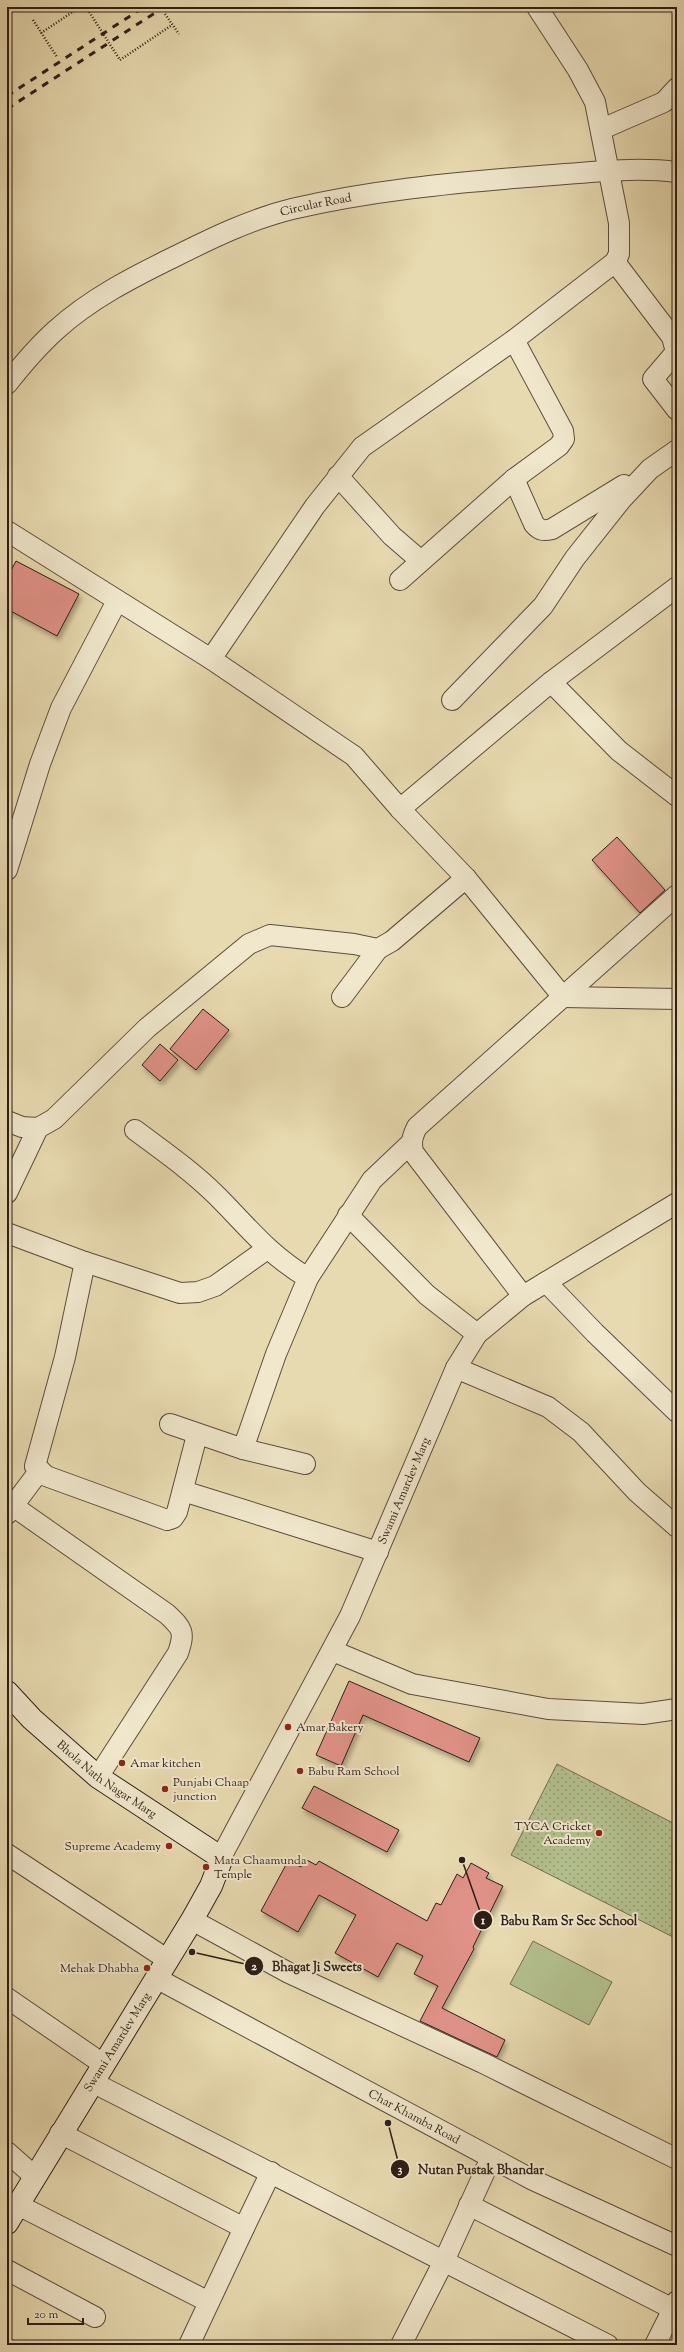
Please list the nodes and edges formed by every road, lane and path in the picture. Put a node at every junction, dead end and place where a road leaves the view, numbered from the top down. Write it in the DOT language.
graph roads {
  1 [pos="80,7"];
  2 [pos="86,7"];
  3 [pos="537,7"];
  4 [pos="165,14"];
  5 [pos="33,20"];
  6 [pos="172,25"];
  7 [pos="41,33"];
  8 [pos="179,34"];
  9 [pos="57,58"];
  10 [pos="677,88"];
  11 [pos="602,129"];
  12 [pos="610,171"];
  13 [pos="677,172"];
  14 [pos="615,262"];
  15 [pos="514,340"];
  16 [pos="7,384"];
  17 [pos="677,410"];
  18 [pos="677,450"];
  19 [pos="338,476"];
  20 [pos="514,479"];
  21 [pos="624,485"];
  22 [pos="7,531"];
  23 [pos="421,561"];
  24 [pos="400,580"];
  25 [pos="677,587"];
  26 [pos="117,601"];
  27 [pos="211,659"];
  28 [pos="551,682"];
  29 [pos="452,700"];
  30 [pos="677,796"];
  31 [pos="400,809"];
  32 [pos="7,870"];
  33 [pos="466,878"];
  34 [pos="677,895"];
  35 [pos="378,949"];
  36 [pos="342,997"];
  37 [pos="563,998"];
  38 [pos="677,1000"];
  39 [pos="7,1121"];
  40 [pos="38,1128"];
  41 [pos="135,1130"];
  42 [pos="411,1143"];
  43 [pos="7,1193"];
  44 [pos="677,1203"];
  45 [pos="348,1215"];
  46 [pos="7,1233"];
  47 [pos="267,1249"];
  48 [pos="85,1262"];
  49 [pos="308,1278"];
  50 [pos="546,1282"];
  51 [pos="523,1296"];
  52 [pos="477,1334"];
  53 [pos="456,1368"];
  54 [pos="677,1412"];
  55 [pos="170,1424"];
  56 [pos="197,1435"];
  57 [pos="243,1449"];
  58 [pos="305,1464"];
  59 [pos="40,1470"];
  60 [pos="182,1491"];
  61 [pos="10,1510"];
  62 [pos="677,1527"];
  63 [pos="378,1552"];
  64 [pos="333,1651"];
  65 [pos="7,1692"];
  66 [pos="677,1709"];
  67 [pos="98,1777"];
  68 [pos="7,1854"];
  69 [pos="218,1857"];
  70 [pos="192,1920"];
  71 [pos="162,1969"];
  72 [pos="7,1998"];
  73 [pos="98,2073"];
  74 [pos="60,2133"];
  75 [pos="7,2152"];
  76 [pos="492,2158"];
  77 [pos="677,2159"];
  78 [pos="271,2172"];
  79 [pos="34,2176"];
  80 [pos="469,2206"];
  81 [pos="12,2214"];
  82 [pos="244,2228"];
  83 [pos="677,2246"];
  84 [pos="444,2261"];
  85 [pos="7,2270"];
  86 [pos="209,2302"];
  87 [pos="675,2305"];
  88 [pos="95,2317"];
  89 [pos="189,2345"];
  90 [pos="401,2345"];
  91 [pos="608,2345"];
  92 [pos="655,2345"];
  1 -- 7 [label="path"];
  2 -- 6 [label="path, bridge"];
  3 -- 11 [label="street"];
  4 -- 6 [label="path"];
  5 -- 7 [label="path"];
  6 -- 8 [label="path"];
  7 -- 9 [label="path"];
  10 -- 11 [label="street"];
  11 -- 12 [label="street"];
  12 -- 13 [label="street, Circular Road"];
  12 -- 14 [label="street"];
  12 -- 16 [label="street, Circular Road"];
  14 -- 15 [label="street"];
  14 -- 17 [label="street"];
  15 -- 19 [label="street"];
  15 -- 20 [label="street"];
  18 -- 29 [label="street"];
  19 -- 23 [label="street"];
  19 -- 27 [label="street"];
  20 -- 21 [label="street"];
  20 -- 23 [label="street"];
  22 -- 26 [label="street"];
  23 -- 24 [label="street"];
  25 -- 28 [label="street"];
  26 -- 27 [label="street"];
  26 -- 32 [label="street"];
  27 -- 31 [label="street"];
  28 -- 30 [label="street"];
  28 -- 31 [label="street"];
  31 -- 33 [label="street"];
  33 -- 35 [label="street"];
  33 -- 37 [label="street"];
  34 -- 37 [label="street"];
  35 -- 36 [label="street"];
  35 -- 40 [label="street"];
  37 -- 38 [label="street"];
  37 -- 42 [label="street"];
  39 -- 40 [label="street"];
  40 -- 43 [label="street"];
  41 -- 47 [label="street"];
  42 -- 45 [label="street"];
  42 -- 51 [label="street"];
  44 -- 50 [label="street, Swami Amardev Marg"];
  45 -- 49 [label="street"];
  45 -- 52 [label="street"];
  46 -- 48 [label="street"];
  47 -- 48 [label="street"];
  47 -- 49 [label="street"];
  48 -- 59 [label="street"];
  49 -- 57 [label="street"];
  50 -- 51 [label="street, Swami Amardev Marg"];
  50 -- 54 [label="street"];
  51 -- 52 [label="street, Swami Amardev Marg"];
  52 -- 53 [label="street, Swami Amardev Marg"];
  53 -- 62 [label="street"];
  53 -- 63 [label="street, Swami Amardev Marg"];
  55 -- 56 [label="street"];
  56 -- 57 [label="street"];
  56 -- 60 [label="street"];
  57 -- 58 [label="street"];
  59 -- 60 [label="street"];
  59 -- 61 [label="street"];
  60 -- 63 [label="street"];
  61 -- 67 [label="street"];
  63 -- 64 [label="street, Swami Amardev Marg"];
  64 -- 66 [label="street"];
  64 -- 69 [label="street, Swami Amardev Marg"];
  65 -- 67 [label="street, Bhola Nath Nagar Marg"];
  67 -- 69 [label="street, Bhola Nath Nagar Marg"];
  68 -- 71 [label="street, Char Khamba Road"];
  69 -- 70 [label="street, Swami Amardev Marg"];
  70 -- 71 [label="street, Swami Amardev Marg"];
  70 -- 77 [label="street"];
  71 -- 73 [label="street, Swami Amardev Marg"];
  71 -- 76 [label="street, Char Khamba Road"];
  72 -- 73 [label="street"];
  73 -- 74 [label="street, Swami Amardev Marg"];
  73 -- 78 [label="street"];
  74 -- 79 [label="street, Swami Amardev Marg"];
  74 -- 82 [label="street"];
  75 -- 79 [label="street"];
  76 -- 80 [label="street"];
  76 -- 83 [label="street, Char Khamba Road"];
  78 -- 82 [label="street"];
  78 -- 84 [label="street"];
  79 -- 81 [label="street, Swami Amardev Marg"];
  80 -- 84 [label="street"];
  80 -- 87 [label="street"];
  81 -- 86 [label="street"];
  82 -- 86 [label="street"];
  84 -- 90 [label="street"];
  84 -- 91 [label="street"];
  85 -- 88 [label="street"];
  86 -- 89 [label="street"];
  87 -- 92 [label="street"];
}
